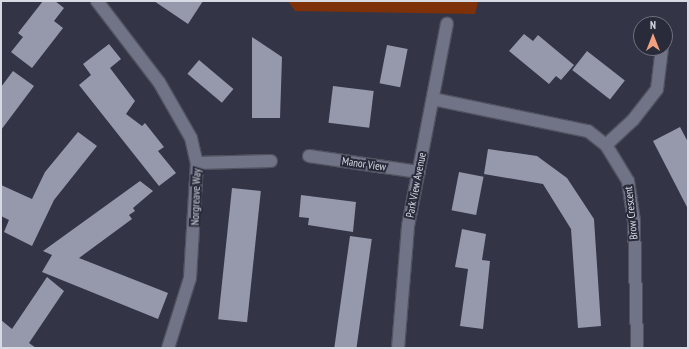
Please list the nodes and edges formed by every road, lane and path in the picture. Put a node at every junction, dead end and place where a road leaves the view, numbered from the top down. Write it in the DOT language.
graph roads {
  1 [pos="97,1"];
  2 [pos="447,24"];
  3 [pos="661,56"];
  4 [pos="433,99"];
  5 [pos="606,145"];
  6 [pos="310,156"];
  7 [pos="271,161"];
  8 [pos="197,163"];
  9 [pos="419,172"];
  10 [pos="168,348"];
  11 [pos="398,348"];
  12 [pos="637,348"];
  1 -- 8 [label="street, Norgreave Way"];
  2 -- 4 [label="street, Park View Avenue"];
  3 -- 5 [label="street"];
  4 -- 5 [label="street, Brow Crescent"];
  4 -- 9 [label="street, Park View Avenue"];
  5 -- 12 [label="street, Brow Crescent"];
  6 -- 9 [label="street, Manor View"];
  7 -- 8 [label="street"];
  8 -- 10 [label="street, Norgreave Way"];
  9 -- 11 [label="street, Park View Avenue"];
}
